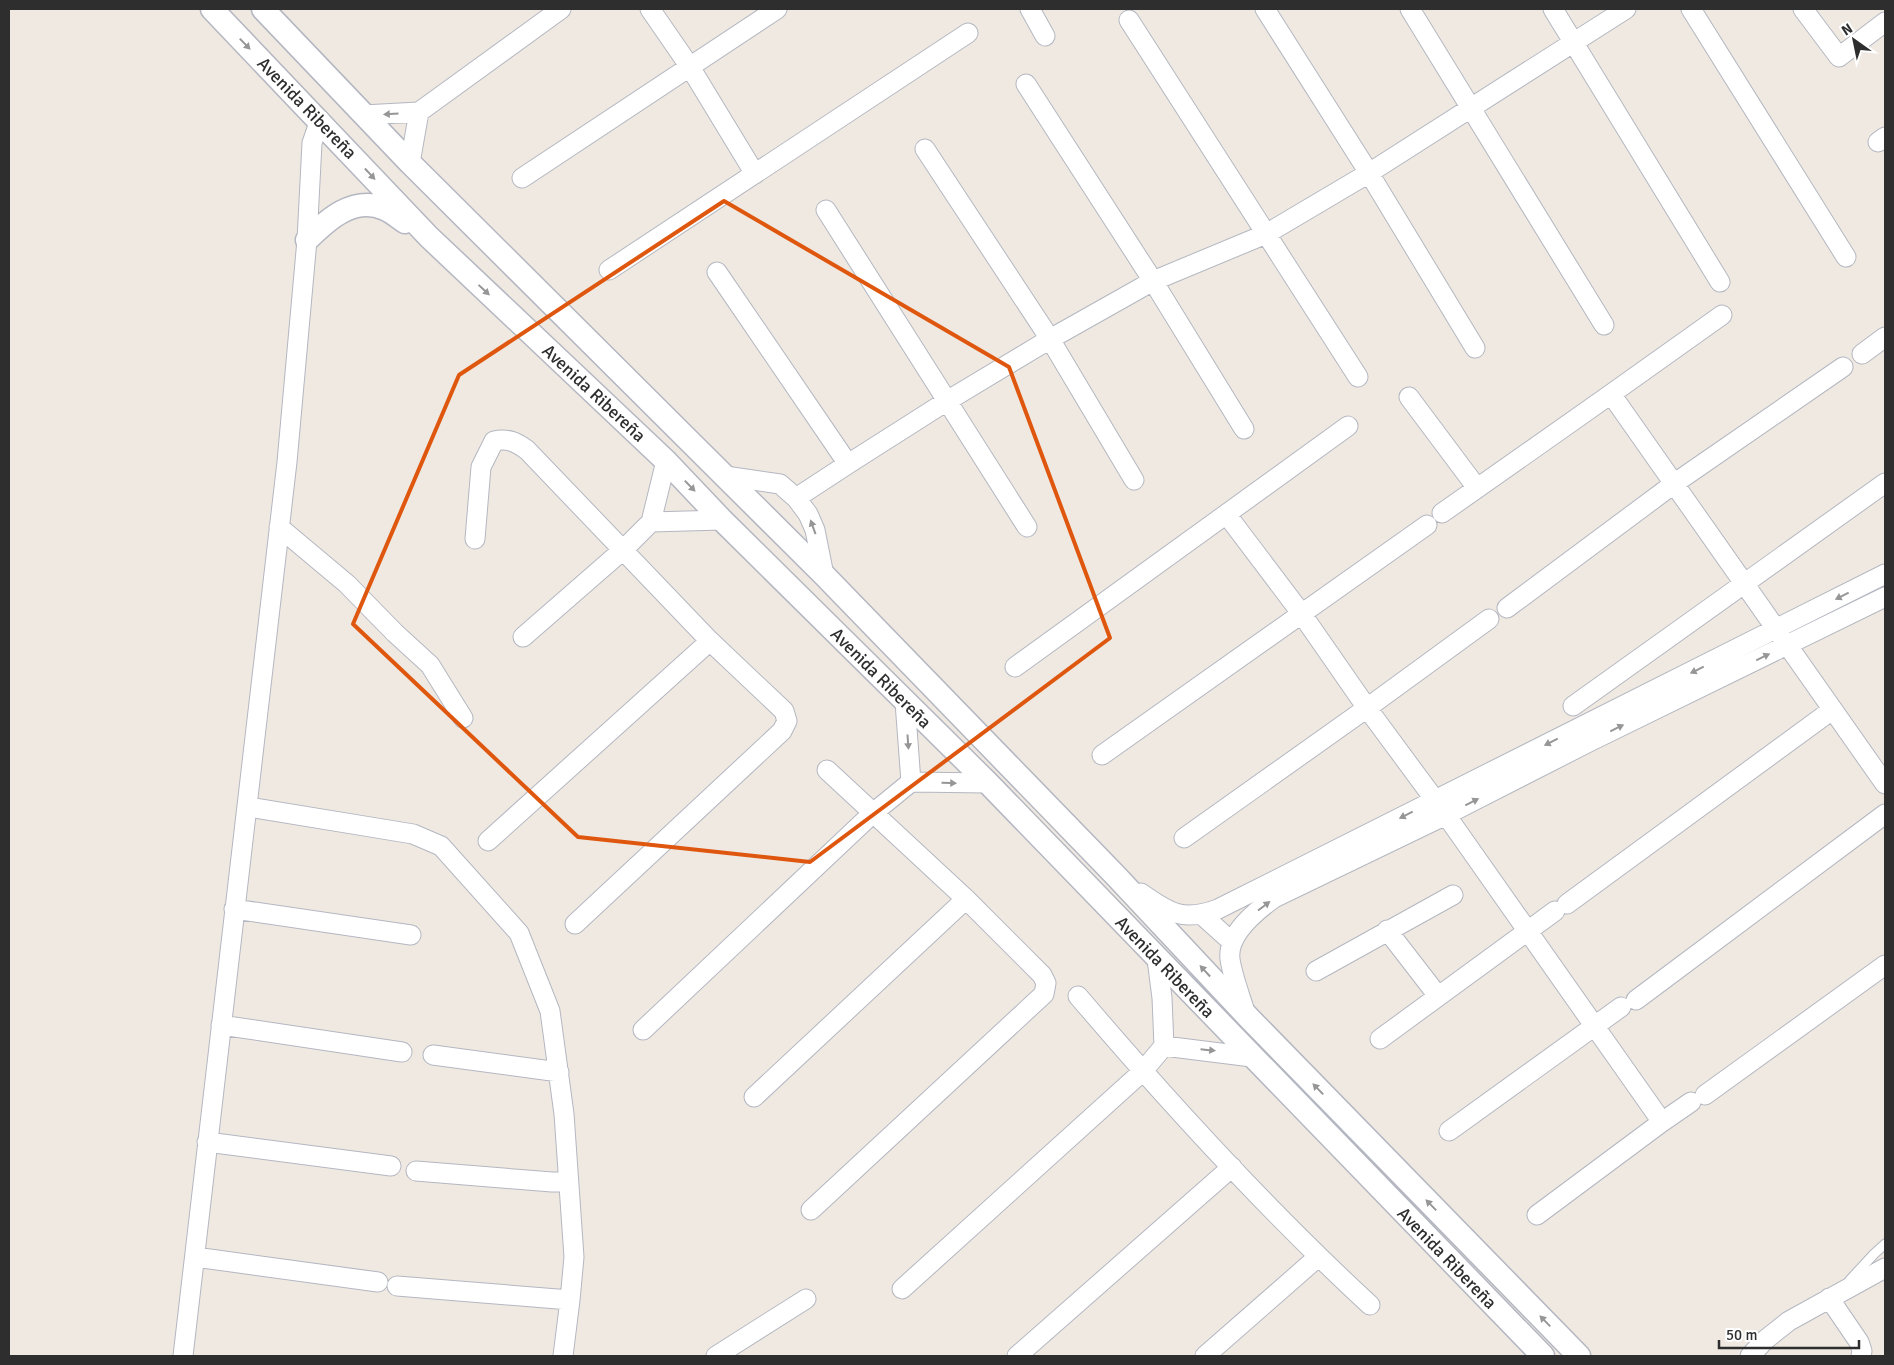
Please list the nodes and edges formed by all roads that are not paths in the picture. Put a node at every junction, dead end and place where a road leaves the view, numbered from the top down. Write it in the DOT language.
graph roads {
  1 [pos="212,9"];
  2 [pos="263,9"];
  3 [pos="561,9"];
  4 [pos="650,9"];
  5 [pos="778,9"];
  6 [pos="1030,9"];
  7 [pos="1266,9"];
  8 [pos="1410,9"];
  9 [pos="1553,9"];
  10 [pos="1626,9"];
  11 [pos="1691,9"];
  12 [pos="1803,9"];
  13 [pos="1129,20"];
  14 [pos="1885,22"];
  15 [pos="968,32"];
  16 [pos="1046,36"];
  17 [pos="1574,42"];
  18 [pos="690,67"];
  19 [pos="1026,84"];
  20 [pos="1471,106"];
  21 [pos="419,112"];
  22 [pos="363,116"];
  23 [pos="320,120"];
  24 [pos="925,149"];
  25 [pos="410,163"];
  26 [pos="1369,172"];
  27 [pos="755,174"];
  28 [pos="522,178"];
  29 [pos="826,210"];
  30 [pos="1266,234"];
  31 [pos="429,237"];
  32 [pos="307,240"];
  33 [pos="1846,257"];
  34 [pos="609,270"];
  35 [pos="717,272"];
  36 [pos="1153,282"];
  37 [pos="1720,282"];
  38 [pos="1722,315"];
  39 [pos="1604,325"];
  40 [pos="1885,337"];
  41 [pos="1050,339"];
  42 [pos="1475,348"];
  43 [pos="1862,354"];
  44 [pos="1843,367"];
  45 [pos="1358,377"];
  46 [pos="1610,394"];
  47 [pos="1409,396"];
  48 [pos="948,400"];
  49 [pos="1348,426"];
  50 [pos="1244,429"];
  51 [pos="666,460"];
  52 [pos="848,464"];
  53 [pos="725,476"];
  54 [pos="1134,480"];
  55 [pos="1675,483"];
  56 [pos="1885,483"];
  57 [pos="1477,488"];
  58 [pos="796,498"];
  59 [pos="1442,513"];
  60 [pos="1227,515"];
  61 [pos="722,520"];
  62 [pos="651,522"];
  63 [pos="1427,525"];
  64 [pos="279,527"];
  65 [pos="1027,527"];
  66 [pos="475,539"];
  67 [pos="624,550"];
  68 [pos="1885,574"];
  69 [pos="824,575"];
  70 [pos="1746,584"];
  71 [pos="1885,597"];
  72 [pos="1508,608"];
  73 [pos="1301,613"];
  74 [pos="1489,619"];
  75 [pos="523,637"];
  76 [pos="1782,638"];
  77 [pos="710,641"];
  78 [pos="1015,667"];
  79 [pos="905,702"];
  80 [pos="1573,706"];
  81 [pos="1367,708"];
  82 [pos="1832,710"];
  83 [pos="463,718"];
  84 [pos="1102,755"];
  85 [pos="827,770"];
  86 [pos="911,782"];
  87 [pos="988,784"];
  88 [pos="1885,784"];
  89 [pos="248,808"];
  90 [pos="1441,808"];
  91 [pos="873,813"];
  92 [pos="1885,814"];
  93 [pos="1184,838"];
  94 [pos="488,840"];
  95 [pos="1116,876"];
  96 [pos="1454,896"];
  97 [pos="966,899"];
  98 [pos="234,909"];
  99 [pos="1202,915"];
  100 [pos="574,924"];
  101 [pos="1388,930"];
  102 [pos="1527,930"];
  103 [pos="411,935"];
  104 [pos="1232,942"];
  105 [pos="1157,959"];
  106 [pos="1885,966"];
  107 [pos="1316,971"];
  108 [pos="1078,996"];
  109 [pos="1438,996"];
  110 [pos="1247,1016"];
  111 [pos="221,1024"];
  112 [pos="1595,1026"];
  113 [pos="643,1030"];
  114 [pos="1380,1039"];
  115 [pos="1164,1046"];
  116 [pos="402,1052"];
  117 [pos="434,1055"];
  118 [pos="1252,1057"];
  119 [pos="559,1072"];
  120 [pos="1142,1072"];
  121 [pos="754,1098"];
  122 [pos="1662,1122"];
  123 [pos="1448,1130"];
  124 [pos="207,1142"];
  125 [pos="391,1166"];
  126 [pos="1232,1167"];
  127 [pos="416,1171"];
  128 [pos="568,1182"];
  129 [pos="811,1210"];
  130 [pos="1537,1215"];
  131 [pos="1885,1244"];
  132 [pos="195,1257"];
  133 [pos="1318,1257"];
  134 [pos="1885,1268"];
  135 [pos="378,1282"];
  136 [pos="397,1286"];
  137 [pos="902,1289"];
  138 [pos="1835,1295"];
  139 [pos="806,1299"];
  140 [pos="570,1300"];
  141 [pos="1370,1305"];
  142 [pos="184,1356"];
  143 [pos="563,1356"];
  144 [pos="716,1356"];
  145 [pos="1017,1356"];
  146 [pos="1205,1356"];
  147 [pos="1543,1356"];
  148 [pos="1579,1356"];
  149 [pos="1750,1356"];
  150 [pos="1861,1356"];
  1 -- 23 [label="street, Avenida Ribereña, one-way"];
  2 -- 22 [label="street, Avenida Ribereña"];
  3 -- 21 [label="street"];
  4 -- 18 [label="street"];
  5 -- 18 [label="street"];
  6 -- 16 [label="street"];
  7 -- 26 [label="street"];
  8 -- 20 [label="street"];
  9 -- 17 [label="street"];
  10 -- 17 [label="street"];
  11 -- 33 [label="street"];
  12 -- 14 [label="street"];
  13 -- 30 [label="street"];
  15 -- 27 [label="street"];
  17 -- 20 [label="street"];
  17 -- 37 [label="street"];
  18 -- 27 [label="street"];
  18 -- 28 [label="street"];
  19 -- 36 [label="street"];
  20 -- 26 [label="street"];
  20 -- 39 [label="street"];
  21 -- 22 [label="street, one-way"];
  21 -- 25 [label="street"];
  22 -- 25 [label="street, Avenida Ribereña"];
  23 -- 31 [label="street, Avenida Ribereña, one-way"];
  23 -- 32 [label="street"];
  24 -- 41 [label="street"];
  25 -- 53 [label="street, Avenida Ribereña"];
  26 -- 30 [label="street"];
  26 -- 42 [label="street"];
  27 -- 34 [label="street"];
  29 -- 48 [label="street"];
  30 -- 36 [label="street"];
  30 -- 45 [label="street"];
  31 -- 32 [label="street"];
  31 -- 51 [label="street, Avenida Ribereña, one-way"];
  32 -- 64 [label="street"];
  35 -- 52 [label="street"];
  36 -- 41 [label="street"];
  36 -- 50 [label="street"];
  38 -- 46 [label="street"];
  40 -- 43 [label="street"];
  41 -- 48 [label="street"];
  41 -- 54 [label="street"];
  44 -- 55 [label="street"];
  46 -- 55 [label="street"];
  46 -- 57 [label="street"];
  47 -- 57 [label="street"];
  48 -- 52 [label="street"];
  48 -- 65 [label="street"];
  49 -- 60 [label="street"];
  51 -- 61 [label="street, Avenida Ribereña, one-way"];
  51 -- 62 [label="street"];
  52 -- 58 [label="street"];
  53 -- 58 [label="street"];
  53 -- 69 [label="street, Avenida Ribereña"];
  55 -- 70 [label="street"];
  55 -- 72 [label="street"];
  56 -- 70 [label="street"];
  57 -- 59 [label="street"];
  69 -- 58 [label="street, one-way"];
  60 -- 73 [label="street"];
  60 -- 78 [label="street"];
  61 -- 62 [label="street"];
  61 -- 79 [label="street, Avenida Ribereña"];
  62 -- 67 [label="street"];
  63 -- 73 [label="street"];
  64 -- 83 [label="street"];
  64 -- 89 [label="street"];
  66 -- 67 [label="street"];
  67 -- 75 [label="street"];
  67 -- 77 [label="street"];
  68 -- 76 [label="street, one-way"];
  69 -- 95 [label="street, Avenida Ribereña"];
  70 -- 76 [label="street"];
  70 -- 80 [label="street"];
  71 -- 76 [label="street"];
  73 -- 81 [label="street"];
  73 -- 84 [label="street"];
  74 -- 81 [label="street"];
  76 -- 82 [label="street"];
  76 -- 90 [label="street"];
  77 -- 94 [label="street"];
  77 -- 100 [label="street"];
  79 -- 86 [label="street, one-way"];
  79 -- 87 [label="street, Avenida Ribereña"];
  81 -- 90 [label="street"];
  81 -- 93 [label="street"];
  82 -- 88 [label="street"];
  82 -- 102 [label="street"];
  85 -- 91 [label="street"];
  86 -- 87 [label="street, one-way"];
  86 -- 91 [label="street"];
  87 -- 105 [label="street, Avenida Ribereña"];
  89 -- 98 [label="street"];
  89 -- 119 [label="street"];
  90 -- 99 [label="street, one-way"];
  90 -- 102 [label="street"];
  104 -- 90 [label="street, one-way"];
  91 -- 97 [label="street"];
  91 -- 113 [label="street"];
  92 -- 112 [label="street"];
  95 -- 99 [label="street"];
  110 -- 95 [label="street, Avenida Ribereña, one-way"];
  96 -- 101 [label="street"];
  97 -- 121 [label="street"];
  97 -- 129 [label="street"];
  98 -- 103 [label="street"];
  98 -- 111 [label="street"];
  99 -- 104 [label="street"];
  101 -- 107 [label="street"];
  101 -- 109 [label="street"];
  102 -- 109 [label="street"];
  102 -- 112 [label="street"];
  104 -- 110 [label="street"];
  105 -- 115 [label="street"];
  105 -- 118 [label="street, Avenida Ribereña"];
  106 -- 122 [label="street"];
  108 -- 120 [label="street"];
  109 -- 114 [label="street"];
  148 -- 110 [label="street, Avenida Ribereña, one-way"];
  111 -- 116 [label="street"];
  111 -- 124 [label="street"];
  112 -- 122 [label="street"];
  112 -- 123 [label="street"];
  115 -- 118 [label="street, one-way"];
  115 -- 120 [label="street"];
  117 -- 119 [label="street"];
  118 -- 147 [label="street, Avenida Ribereña"];
  119 -- 128 [label="street"];
  120 -- 126 [label="street"];
  120 -- 137 [label="street"];
  122 -- 130 [label="street"];
  124 -- 125 [label="street"];
  124 -- 132 [label="street"];
  126 -- 133 [label="street"];
  126 -- 145 [label="street"];
  127 -- 128 [label="street"];
  128 -- 140 [label="street"];
  131 -- 138 [label="lane"];
  132 -- 135 [label="street"];
  132 -- 142 [label="street"];
  133 -- 141 [label="street"];
  133 -- 146 [label="street"];
  134 -- 138 [label="street"];
  136 -- 140 [label="street"];
  138 -- 149 [label="street"];
  138 -- 150 [label="street"];
  139 -- 144 [label="street"];
  140 -- 143 [label="street"];
}
